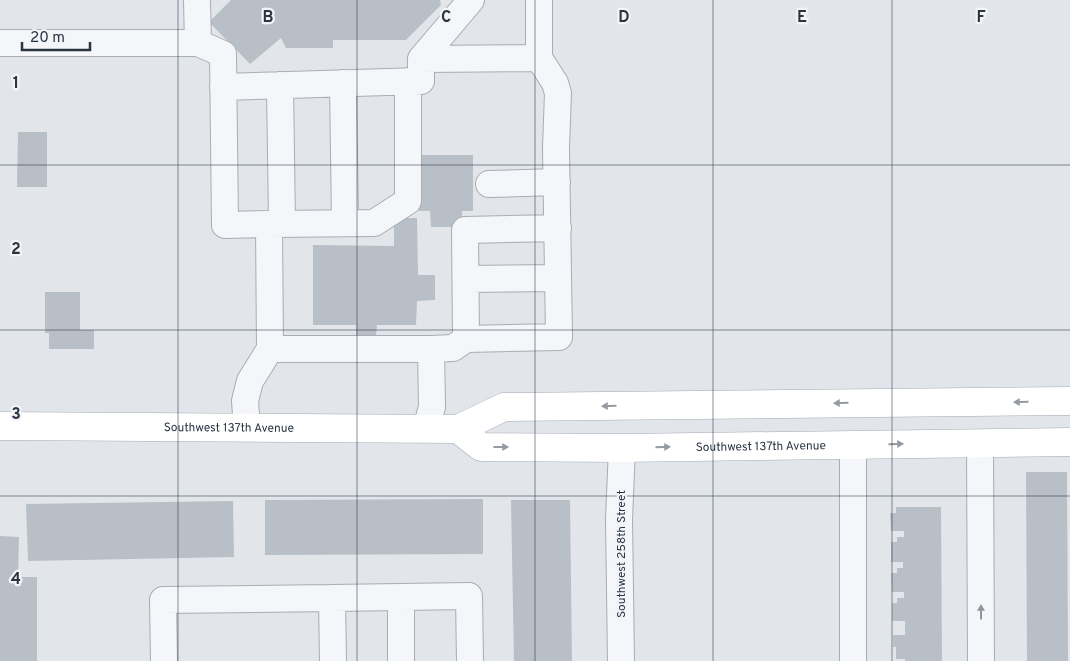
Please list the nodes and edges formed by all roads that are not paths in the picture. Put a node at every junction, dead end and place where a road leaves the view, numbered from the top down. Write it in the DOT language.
graph roads {
  1 [pos="198,0"];
  2 [pos="471,0"];
  3 [pos="539,0"];
  4 [pos="0,43"];
  5 [pos="198,43"];
  6 [pos="539,58"];
  7 [pos="421,59"];
  8 [pos="408,81"];
  9 [pos="343,83"];
  10 [pos="280,85"];
  11 [pos="224,87"];
  12 [pos="557,182"];
  13 [pos="489,184"];
  14 [pos="345,223"];
  15 [pos="275,224"];
  16 [pos="558,228"];
  17 [pos="558,278"];
  18 [pos="466,279"];
  19 [pos="466,339"];
  20 [pos="270,349"];
  21 [pos="431,349"];
  22 [pos="1070,401"];
  23 [pos="0,426"];
  24 [pos="247,428"];
  25 [pos="426,429"];
  26 [pos="458,429"];
  27 [pos="1070,442"];
  28 [pos="980,443"];
  29 [pos="853,445"];
  30 [pos="622,448"];
  31 [pos="401,597"];
  32 [pos="332,598"];
  33 [pos="164,661"];
  34 [pos="333,661"];
  35 [pos="401,661"];
  36 [pos="470,661"];
  37 [pos="620,661"];
  38 [pos="854,661"];
  39 [pos="981,661"];
  1 -- 5 [label="street"];
  2 -- 7 [label="street"];
  3 -- 6 [label="street"];
  4 -- 5 [label="street"];
  5 -- 11 [label="street"];
  6 -- 7 [label="street"];
  6 -- 12 [label="street"];
  7 -- 8 [label="street"];
  8 -- 9 [label="street"];
  8 -- 14 [label="street"];
  9 -- 10 [label="street"];
  9 -- 14 [label="street"];
  10 -- 11 [label="street"];
  10 -- 15 [label="street"];
  11 -- 15 [label="street"];
  12 -- 13 [label="street"];
  12 -- 16 [label="street"];
  14 -- 15 [label="street"];
  15 -- 20 [label="street"];
  16 -- 17 [label="street"];
  16 -- 18 [label="street"];
  17 -- 18 [label="street"];
  17 -- 19 [label="street"];
  18 -- 19 [label="street"];
  19 -- 21 [label="street"];
  20 -- 21 [label="street"];
  20 -- 24 [label="street"];
  21 -- 25 [label="street"];
  22 -- 26 [label="main road, Southwest 137th Avenue, one-way"];
  23 -- 24 [label="main road, Southwest 137th Avenue"];
  24 -- 25 [label="main road, Southwest 137th Avenue"];
  25 -- 26 [label="main road, Southwest 137th Avenue"];
  26 -- 30 [label="main road, Southwest 137th Avenue, one-way"];
  27 -- 28 [label="main road, Southwest 137th Avenue"];
  29 -- 28 [label="main road, Southwest 137th Avenue, one-way"];
  39 -- 28 [label="street, one-way"];
  30 -- 29 [label="main road, Southwest 137th Avenue, one-way"];
  29 -- 38 [label="street"];
  30 -- 37 [label="street, Southwest 258th Street"];
  31 -- 32 [label="street"];
  31 -- 35 [label="street"];
  31 -- 36 [label="street"];
  32 -- 33 [label="street"];
  32 -- 34 [label="street"];
}
